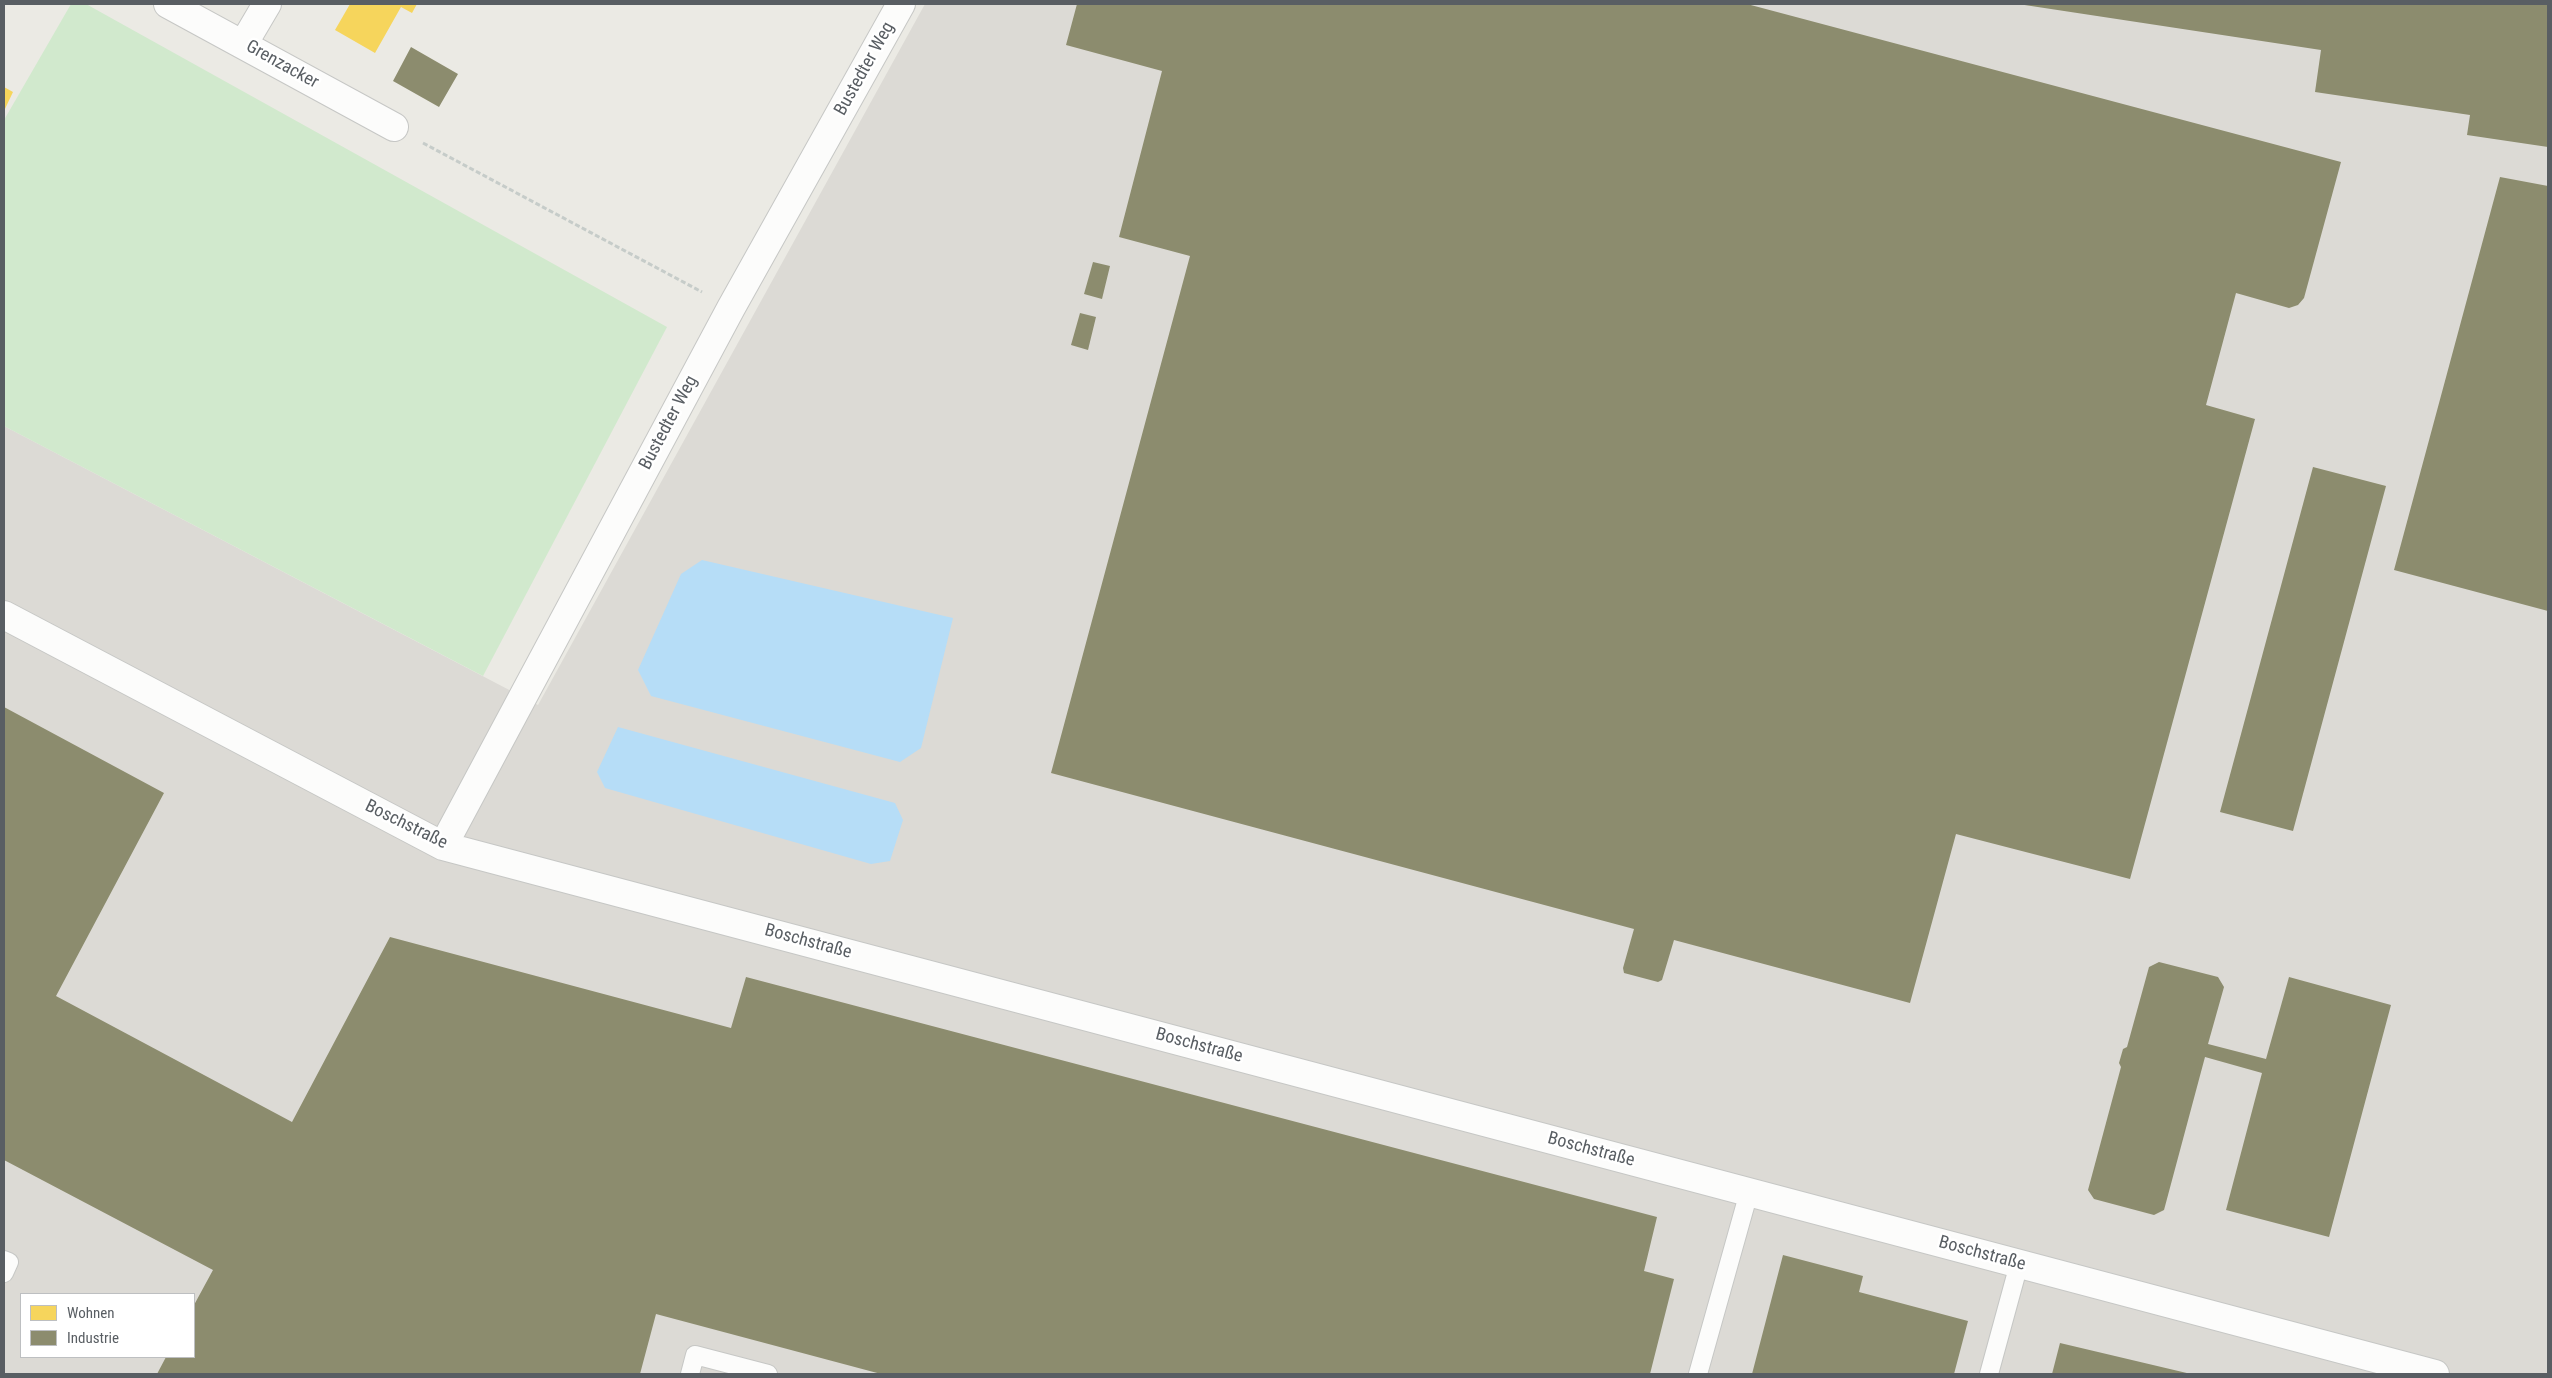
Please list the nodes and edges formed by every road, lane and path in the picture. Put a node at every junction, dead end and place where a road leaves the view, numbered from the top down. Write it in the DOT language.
graph roads {
  1 [pos="168,4"];
  2 [pos="267,4"];
  3 [pos="901,4"];
  4 [pos="244,43"];
  5 [pos="394,127"];
  6 [pos="731,308"];
  7 [pos="4,614"];
  8 [pos="443,846"];
  9 [pos="1748,1192"];
  10 [pos="4,1260"];
  11 [pos="2018,1264"];
  12 [pos="4,1273"];
  13 [pos="690,1374"];
  14 [pos="768,1374"];
  15 [pos="1698,1374"];
  16 [pos="1989,1374"];
  17 [pos="2435,1374"];
  1 -- 4 [label="street, Grenzacker"];
  2 -- 4 [label="street"];
  3 -- 6 [label="street, Bustedter Weg"];
  4 -- 5 [label="street, Grenzacker"];
  5 -- 6 [label="path"];
  6 -- 8 [label="street, Bustedter Weg"];
  7 -- 8 [label="street, Boschstraße"];
  8 -- 9 [label="street, Boschstraße"];
  9 -- 11 [label="street, Boschstraße"];
  9 -- 15 [label="lane"];
  10 -- 12 [label="lane"];
  11 -- 16 [label="lane"];
  11 -- 17 [label="street, Boschstraße"];
  13 -- 14 [label="lane"];
}
